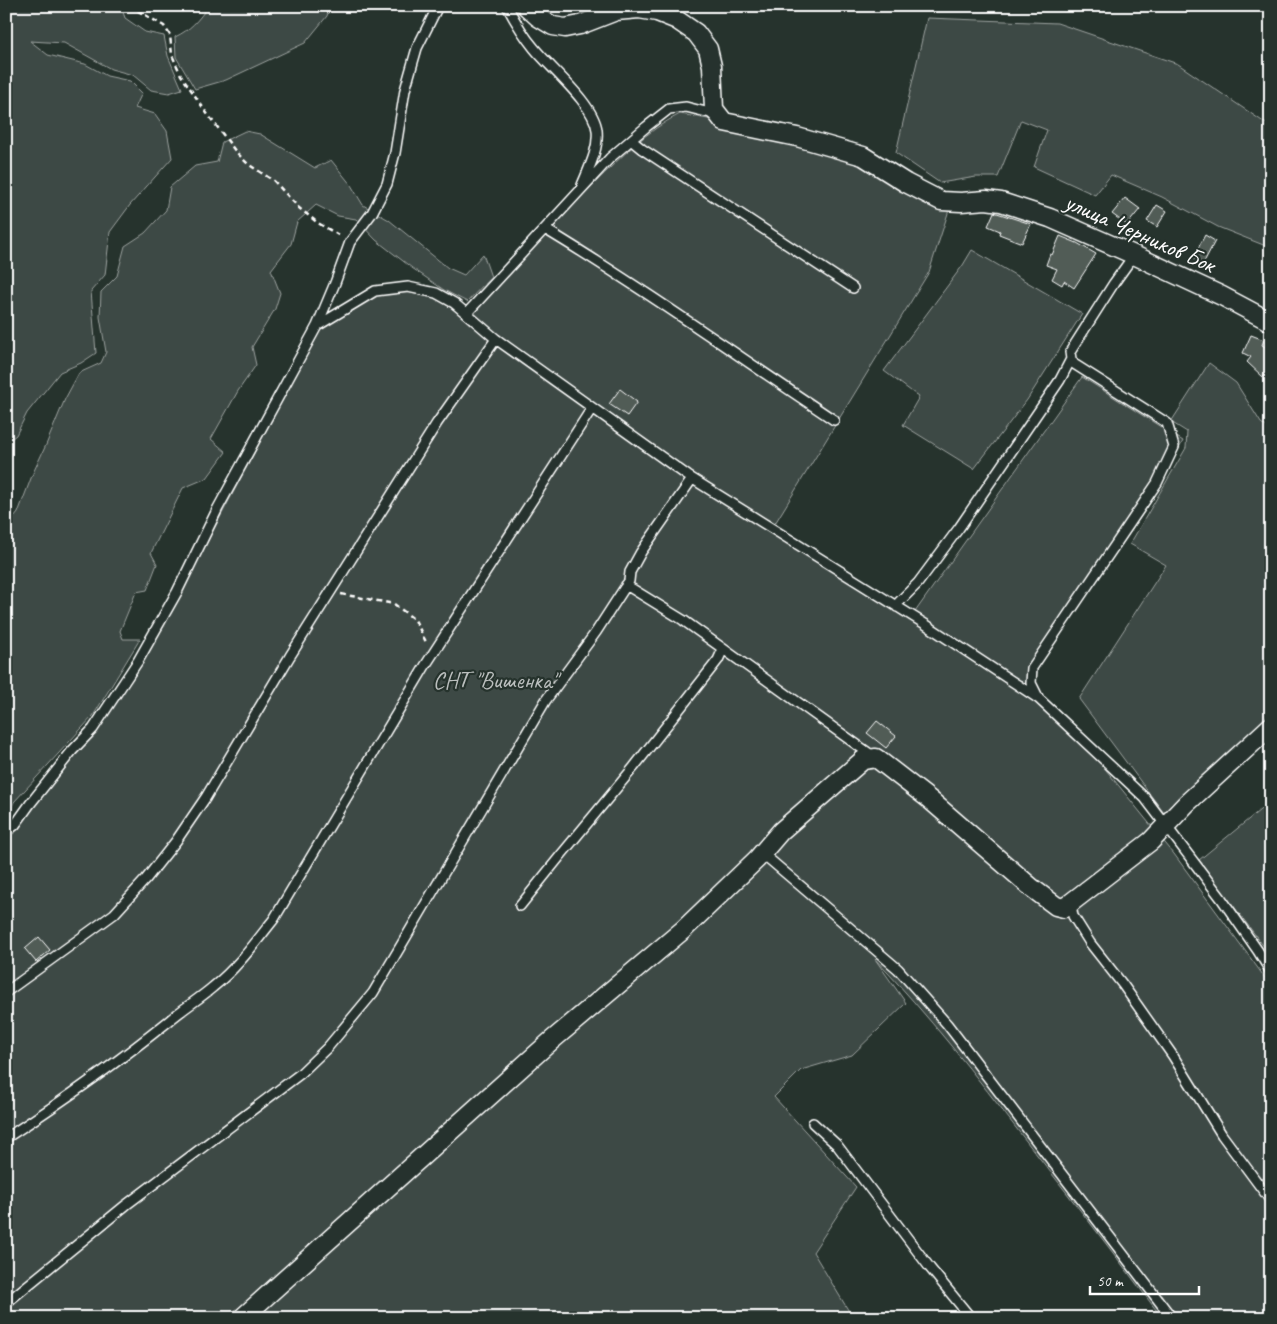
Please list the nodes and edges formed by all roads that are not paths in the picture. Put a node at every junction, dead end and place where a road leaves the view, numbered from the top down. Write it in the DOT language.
graph roads {
  1 [pos="438,6"];
  2 [pos="507,6"];
  3 [pos="526,6"];
  4 [pos="724,122"];
  5 [pos="631,140"];
  6 [pos="580,191"];
  7 [pos="545,229"];
  8 [pos="1134,255"];
  9 [pos="853,288"];
  10 [pos="467,313"];
  11 [pos="1271,322"];
  12 [pos="317,326"];
  13 [pos="496,339"];
  14 [pos="1071,359"];
  15 [pos="592,408"];
  16 [pos="834,420"];
  17 [pos="692,479"];
  18 [pos="626,585"];
  19 [pos="897,607"];
  20 [pos="723,649"];
  21 [pos="1039,699"];
  22 [pos="1271,726"];
  23 [pos="876,758"];
  24 [pos="1166,826"];
  25 [pos="6,832"];
  26 [pos="762,853"];
  27 [pos="1071,904"];
  28 [pos="520,906"];
  29 [pos="1271,972"];
  30 [pos="6,992"];
  31 [pos="813,1123"];
  32 [pos="6,1138"];
  33 [pos="1271,1201"];
  34 [pos="6,1303"];
  35 [pos="242,1318"];
  36 [pos="971,1318"];
  37 [pos="1172,1318"];
  1 -- 12 [label="lane"];
  2 -- 6 [label="lane"];
  3 -- 4 [label="street"];
  4 -- 5 [label="lane"];
  4 -- 8 [label="street, улица Черников Бок"];
  5 -- 6 [label="lane"];
  5 -- 9 [label="lane"];
  6 -- 7 [label="lane"];
  7 -- 10 [label="lane"];
  7 -- 16 [label="lane"];
  8 -- 11 [label="street, улица Черников Бок"];
  8 -- 14 [label="lane"];
  10 -- 12 [label="lane"];
  10 -- 13 [label="lane"];
  12 -- 25 [label="lane"];
  13 -- 15 [label="lane"];
  13 -- 30 [label="lane"];
  14 -- 19 [label="lane"];
  14 -- 21 [label="lane"];
  15 -- 17 [label="lane"];
  15 -- 32 [label="lane"];
  17 -- 18 [label="lane"];
  17 -- 19 [label="lane"];
  18 -- 20 [label="lane"];
  18 -- 34 [label="lane"];
  19 -- 21 [label="lane"];
  20 -- 23 [label="lane"];
  20 -- 28 [label="lane"];
  21 -- 24 [label="lane"];
  22 -- 24 [label="street"];
  23 -- 26 [label="street"];
  23 -- 27 [label="street"];
  24 -- 27 [label="street"];
  24 -- 29 [label="lane"];
  26 -- 35 [label="street"];
  26 -- 37 [label="lane"];
  27 -- 33 [label="lane"];
  31 -- 36 [label="lane"];
}
